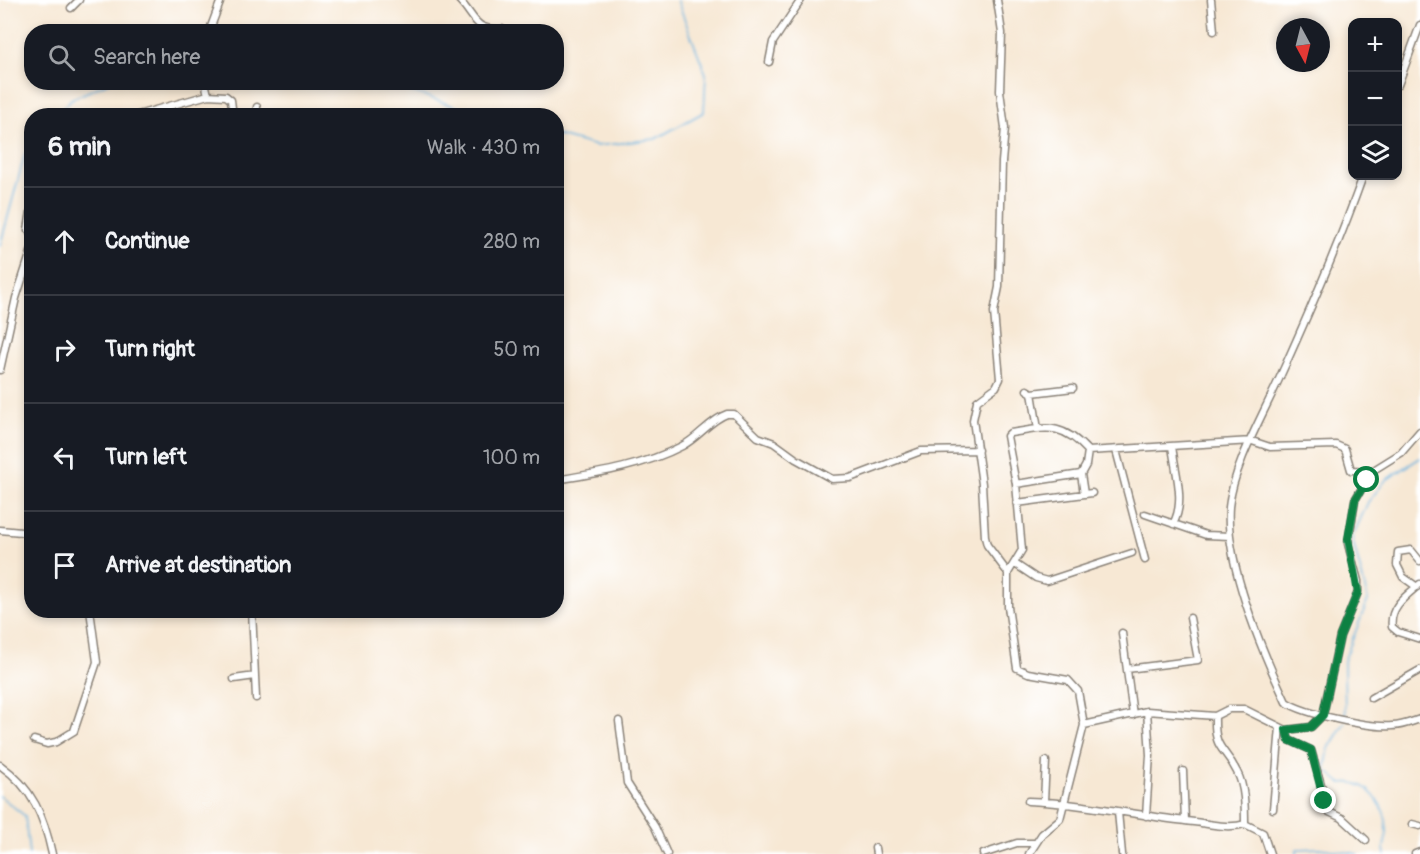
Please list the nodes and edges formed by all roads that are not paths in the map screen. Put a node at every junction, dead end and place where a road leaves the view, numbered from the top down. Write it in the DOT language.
graph roads {
  1 [pos="79,0"];
  2 [pos="221,0"];
  3 [pos="459,0"];
  4 [pos="801,0"];
  5 [pos="997,0"];
  6 [pos="1211,0"];
  7 [pos="72,8"];
  8 [pos="211,24"];
  9 [pos="476,24"];
  10 [pos="1420,25"];
  11 [pos="1214,31"];
  12 [pos="769,62"];
  13 [pos="1402,74"];
  14 [pos="207,90"];
  15 [pos="208,95"];
  16 [pos="162,108"];
  17 [pos="232,108"];
  18 [pos="1361,180"];
  19 [pos="24,274"];
  20 [pos="0,370"];
  21 [pos="1073,388"];
  22 [pos="1038,429"];
  23 [pos="1420,431"];
  24 [pos="1252,441"];
  25 [pos="1172,446"];
  26 [pos="978,450"];
  27 [pos="1116,450"];
  28 [pos="1088,451"];
  29 [pos="1372,471"];
  30 [pos="1081,474"];
  31 [pos="564,479"];
  32 [pos="1016,484"];
  33 [pos="1092,492"];
  34 [pos="1084,494"];
  35 [pos="1017,503"];
  36 [pos="1146,514"];
  37 [pos="1173,524"];
  38 [pos="0,530"];
  39 [pos="24,533"];
  40 [pos="1230,536"];
  41 [pos="1132,553"];
  42 [pos="1144,560"];
  43 [pos="1420,561"];
  44 [pos="1015,564"];
  45 [pos="1008,573"];
  46 [pos="1419,585"];
  47 [pos="91,618"];
  48 [pos="252,618"];
  49 [pos="1190,618"];
  50 [pos="1122,633"];
  51 [pos="1420,639"];
  52 [pos="1127,669"];
  53 [pos="1420,669"];
  54 [pos="255,676"];
  55 [pos="234,679"];
  56 [pos="256,698"];
  57 [pos="1371,698"];
  58 [pos="1147,711"];
  59 [pos="1133,715"];
  60 [pos="1323,715"];
  61 [pos="1215,716"];
  62 [pos="1420,719"];
  63 [pos="619,721"];
  64 [pos="1084,725"];
  65 [pos="1283,729"];
  66 [pos="34,740"];
  67 [pos="1046,761"];
  68 [pos="0,765"];
  69 [pos="1183,771"];
  70 [pos="1028,801"];
  71 [pos="1044,801"];
  72 [pos="1064,803"];
  73 [pos="1273,809"];
  74 [pos="1118,812"];
  75 [pos="1146,816"];
  76 [pos="1185,821"];
  77 [pos="1245,824"];
  78 [pos="1412,824"];
  79 [pos="1420,826"];
  80 [pos="1366,840"];
  81 [pos="1035,843"];
  82 [pos="1420,852"];
  83 [pos="52,854"];
  84 [pos="667,854"];
  85 [pos="983,854"];
  86 [pos="1029,854"];
  87 [pos="1122,854"];
  88 [pos="1270,854"];
  89 [pos="1415,854"];
  1 -- 7 [label="street"];
  2 -- 8 [label="street"];
  3 -- 9 [label="street"];
  4 -- 12 [label="street"];
  5 -- 26 [label="street"];
  6 -- 11 [label="street"];
  10 -- 13 [label="street"];
  14 -- 15 [label="street"];
  15 -- 16 [label="street"];
  15 -- 17 [label="street"];
  18 -- 24 [label="street"];
  19 -- 20 [label="street"];
  21 -- 22 [label="street"];
  22 -- 28 [label="street"];
  22 -- 32 [label="street"];
  23 -- 29 [label="street"];
  24 -- 25 [label="street"];
  24 -- 29 [label="street"];
  24 -- 40 [label="street"];
  25 -- 27 [label="street"];
  25 -- 37 [label="street"];
  26 -- 31 [label="street"];
  26 -- 45 [label="street"];
  27 -- 28 [label="street"];
  27 -- 42 [label="street"];
  28 -- 30 [label="street"];
  29 -- 60 [label="street"];
  30 -- 32 [label="street"];
  30 -- 34 [label="street"];
  32 -- 35 [label="street"];
  33 -- 34 [label="street"];
  34 -- 35 [label="street"];
  35 -- 44 [label="street"];
  36 -- 37 [label="street"];
  37 -- 40 [label="street"];
  38 -- 39 [label="street"];
  40 -- 60 [label="street"];
  41 -- 44 [label="street"];
  43 -- 46 [label="street"];
  44 -- 45 [label="street"];
  45 -- 64 [label="street"];
  46 -- 51 [label="street"];
  47 -- 66 [label="street"];
  48 -- 54 [label="street"];
  49 -- 52 [label="street"];
  50 -- 52 [label="street"];
  52 -- 59 [label="street"];
  53 -- 57 [label="street"];
  54 -- 55 [label="street"];
  54 -- 56 [label="street"];
  58 -- 59 [label="street"];
  58 -- 61 [label="street"];
  58 -- 75 [label="street"];
  59 -- 64 [label="street"];
  60 -- 62 [label="street"];
  60 -- 65 [label="street"];
  61 -- 65 [label="street"];
  61 -- 77 [label="street"];
  63 -- 84 [label="street"];
  64 -- 72 [label="street"];
  65 -- 73 [label="street"];
  65 -- 80 [label="street"];
  67 -- 71 [label="street"];
  68 -- 83 [label="street"];
  69 -- 76 [label="street"];
  70 -- 71 [label="street"];
  71 -- 72 [label="street"];
  72 -- 74 [label="street"];
  72 -- 81 [label="street"];
  74 -- 75 [label="street"];
  74 -- 87 [label="street"];
  75 -- 76 [label="street"];
  76 -- 77 [label="street"];
  77 -- 88 [label="street"];
  78 -- 79 [label="street"];
  81 -- 85 [label="street"];
  81 -- 86 [label="street"];
  82 -- 89 [label="street"];
}
